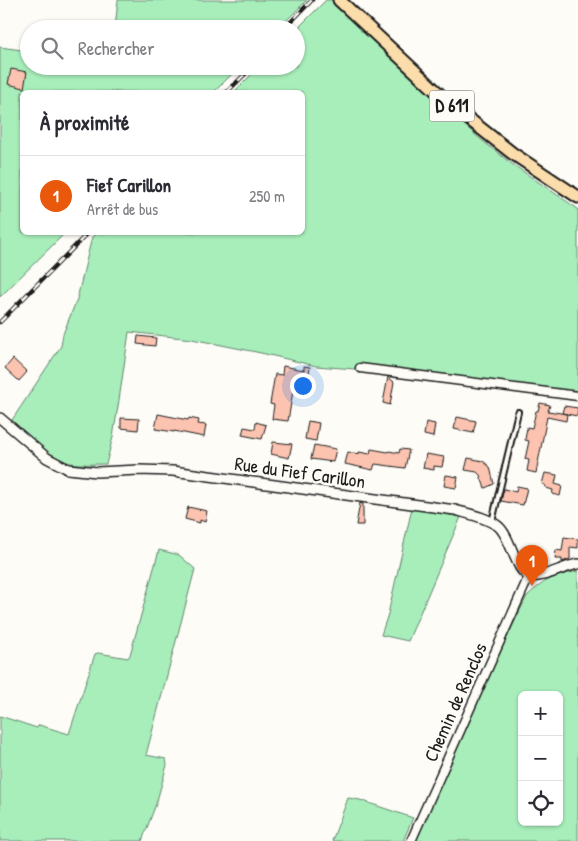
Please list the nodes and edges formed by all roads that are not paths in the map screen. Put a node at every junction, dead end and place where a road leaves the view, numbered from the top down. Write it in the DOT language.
graph roads {
  1 [pos="339,0"];
  2 [pos="347,0"];
  3 [pos="575,188"];
  4 [pos="578,197"];
  5 [pos="360,368"];
  6 [pos="578,396"];
  7 [pos="518,412"];
  8 [pos="0,418"];
  9 [pos="492,522"];
  10 [pos="578,564"];
  11 [pos="529,576"];
  12 [pos="411,841"];
  1 -- 4 [label="main road, D 611"];
  2 -- 3 [label="main road, D 611"];
  5 -- 6 [label="street"];
  7 -- 9 [label="lane"];
  8 -- 9 [label="street, Rue du Fief Carillon"];
  9 -- 11 [label="street, Rue du Fief Carillon"];
  10 -- 11 [label="street"];
  11 -- 12 [label="street, Chemin de Renclos"];
}
